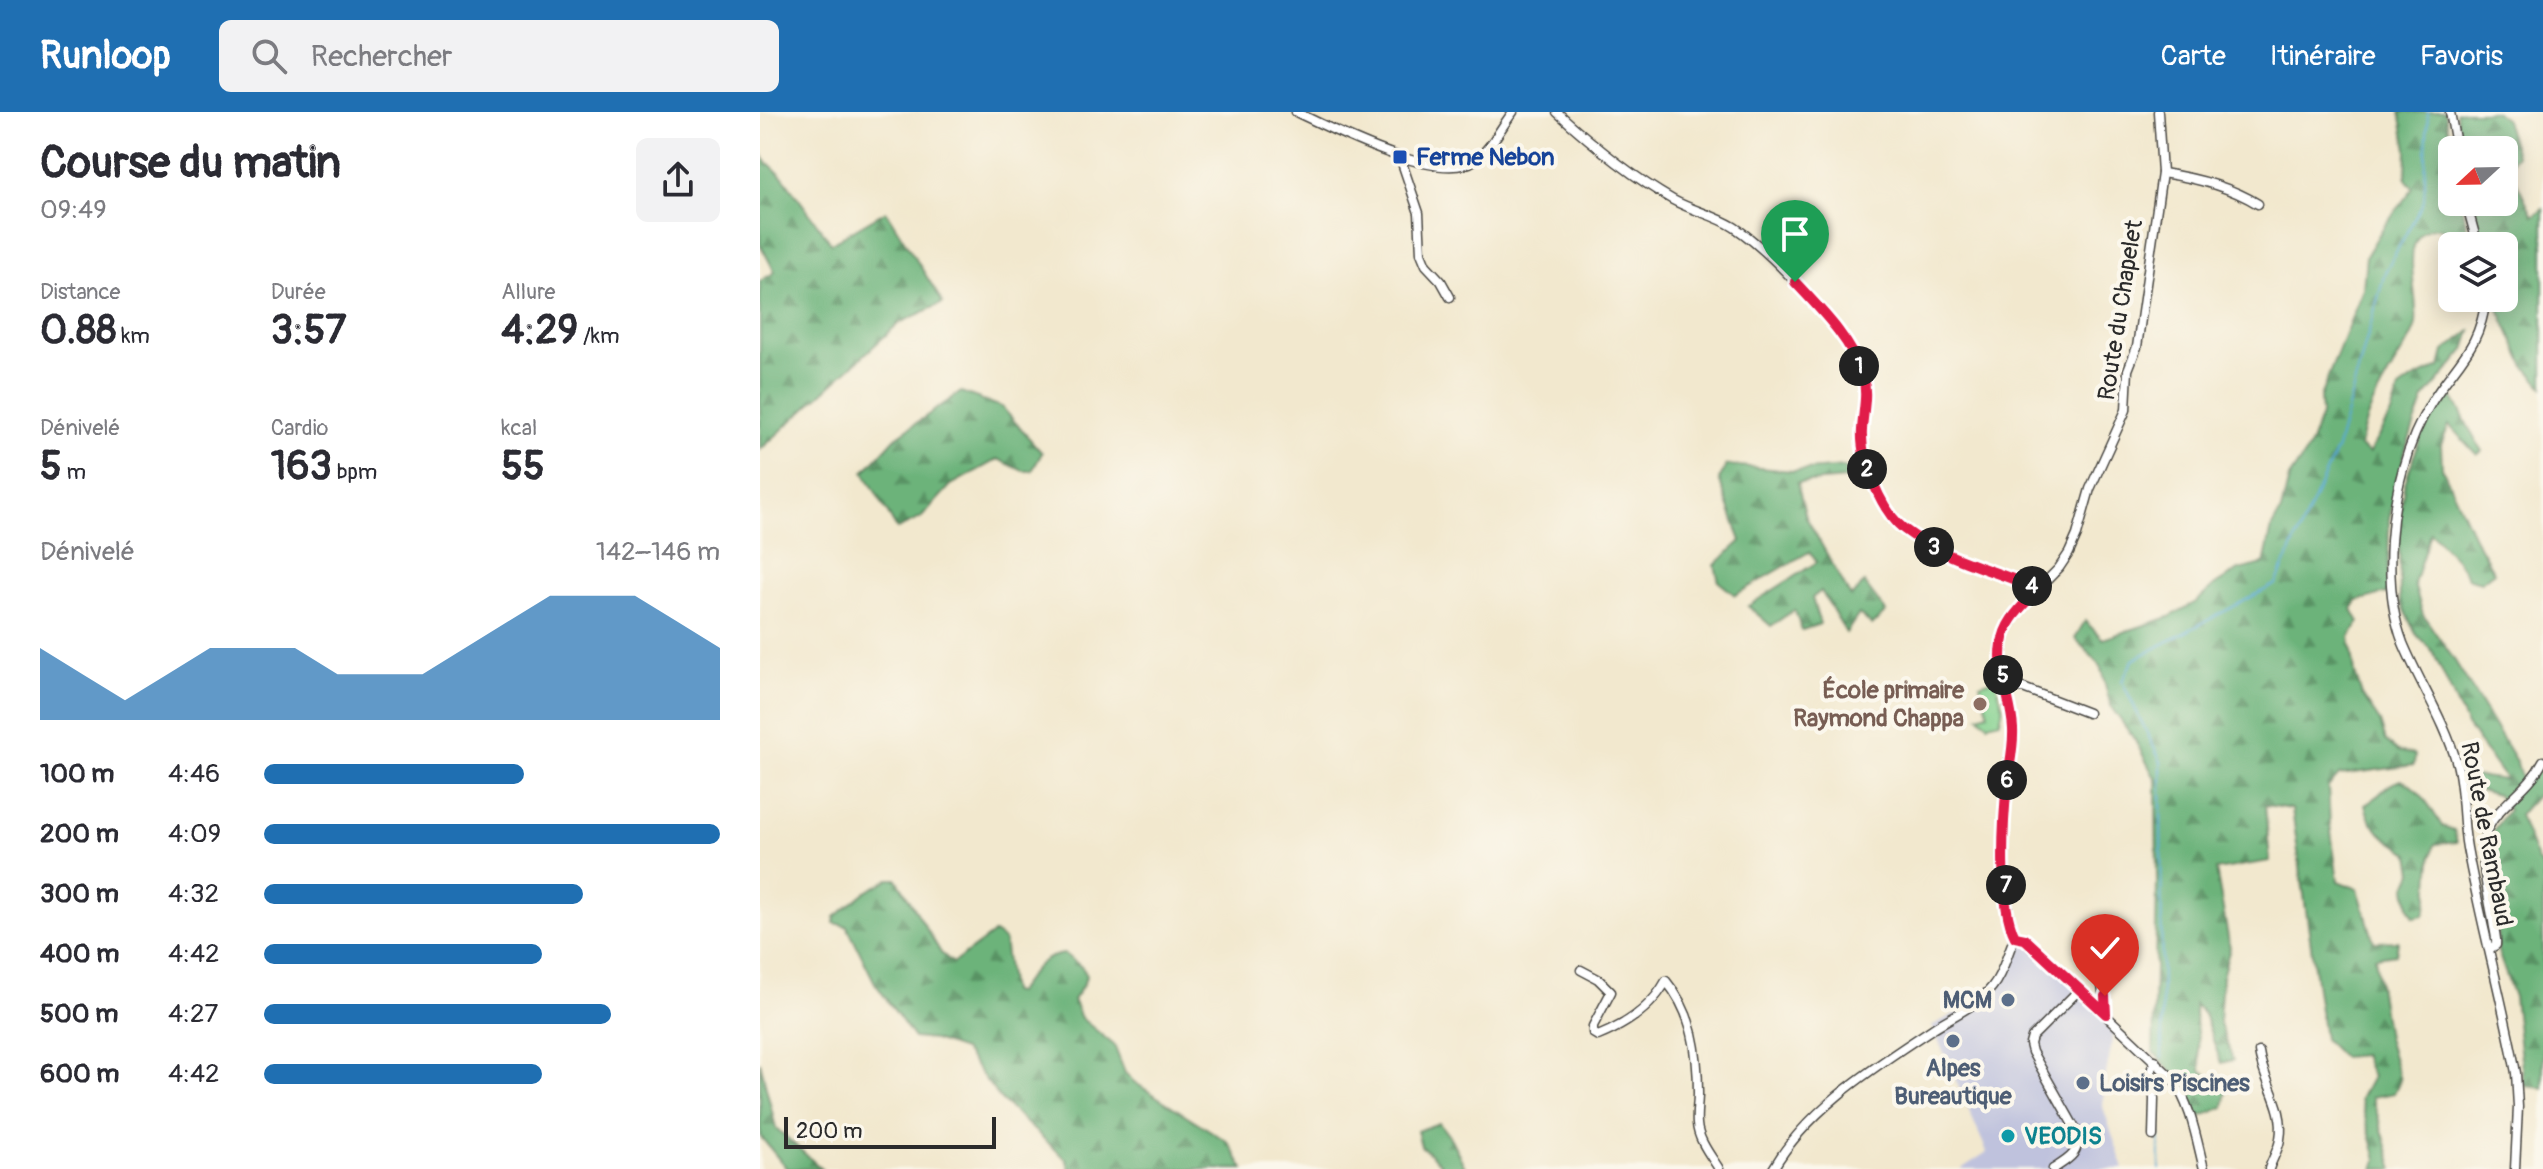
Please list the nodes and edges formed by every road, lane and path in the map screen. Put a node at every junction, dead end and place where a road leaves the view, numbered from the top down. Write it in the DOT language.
graph roads {
  1 [pos="1296,112"];
  2 [pos="1513,112"];
  3 [pos="1557,112"];
  4 [pos="2158,112"];
  5 [pos="2450,112"];
  6 [pos="2454,136"];
  7 [pos="1400,157"];
  8 [pos="2162,173"];
  9 [pos="2258,204"];
  10 [pos="1450,297"];
  11 [pos="2484,312"];
  12 [pos="2038,589"];
  13 [pos="2006,689"];
  14 [pos="2088,713"];
  15 [pos="2543,761"];
  16 [pos="2015,937"];
  17 [pos="2092,944"];
  18 [pos="2489,949"];
  19 [pos="1581,970"];
  20 [pos="2080,989"];
  21 [pos="2106,1014"];
  22 [pos="2259,1052"];
  23 [pos="2155,1060"];
  24 [pos="2153,1136"];
  25 [pos="1719,1169"];
  26 [pos="1773,1169"];
  27 [pos="2053,1169"];
  28 [pos="2204,1169"];
  29 [pos="2269,1169"];
  30 [pos="2515,1169"];
  1 -- 7 [label="street"];
  2 -- 7 [label="street"];
  3 -- 12 [label="street"];
  4 -- 8 [label="street, Route du Chapelet"];
  5 -- 6 [label="street"];
  7 -- 10 [label="street"];
  8 -- 9 [label="street"];
  8 -- 12 [label="street, Route du Chapelet"];
  11 -- 18 [label="street, Route de Rambaud"];
  12 -- 13 [label="street, Route du Chapelet"];
  13 -- 14 [label="street"];
  13 -- 16 [label="street, Route du Chapelet"];
  15 -- 18 [label="street"];
  16 -- 20 [label="street"];
  16 -- 26 [label="street"];
  17 -- 21 [label="street"];
  18 -- 30 [label="street, Route de Rambaud"];
  19 -- 25 [label="street"];
  20 -- 21 [label="street"];
  20 -- 27 [label="street"];
  21 -- 23 [label="street"];
  22 -- 29 [label="street"];
  23 -- 24 [label="street"];
  23 -- 28 [label="street"];
}
